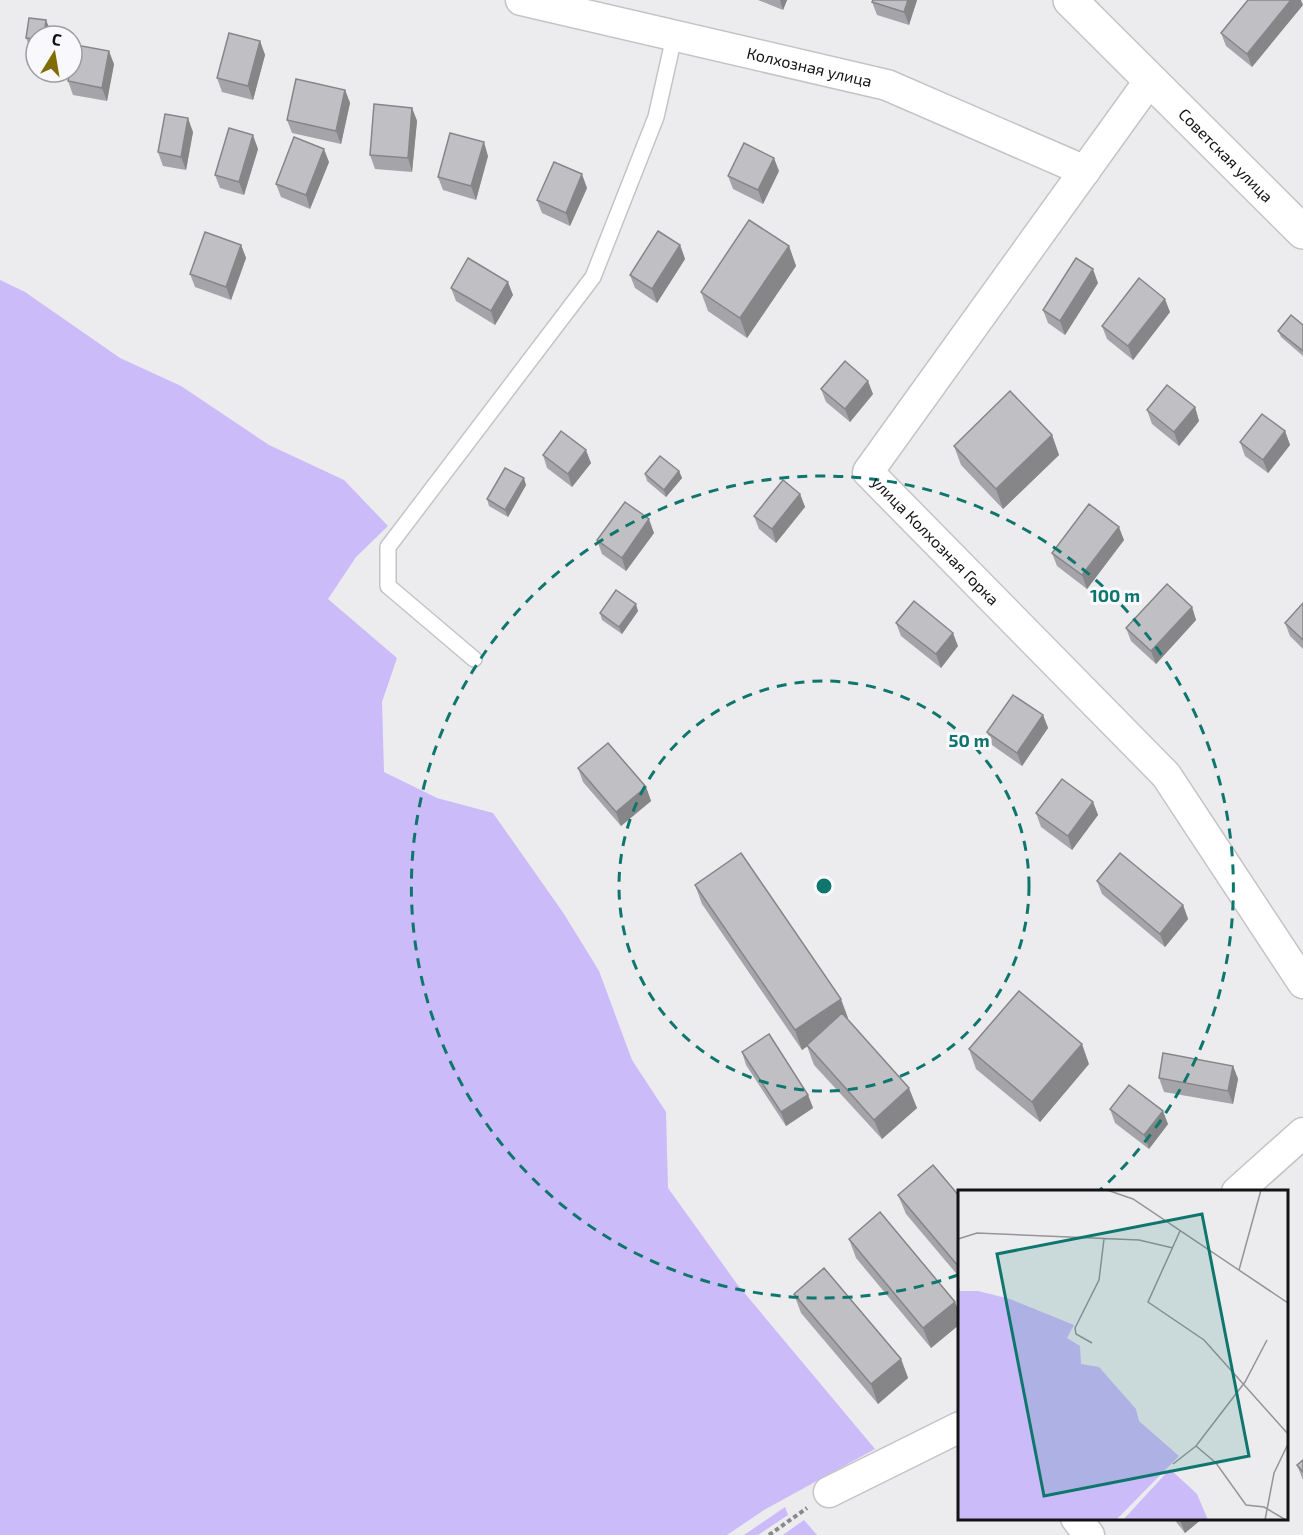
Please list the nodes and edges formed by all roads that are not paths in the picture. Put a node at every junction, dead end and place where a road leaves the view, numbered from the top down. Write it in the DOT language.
graph roads {
  1 [pos="521,0"];
  2 [pos="1070,0"];
  3 [pos="674,37"];
  4 [pos="1150,80"];
  5 [pos="1084,171"];
  6 [pos="1303,232"];
  7 [pos="474,659"];
  8 [pos="1303,983"];
  9 [pos="1303,1132"];
  10 [pos="1238,1190"];
  11 [pos="958,1428"];
  12 [pos="829,1492"];
  13 [pos="1078,1520"];
  14 [pos="1089,1535"];
  1 -- 3 [label="street, Колхозная улица"];
  2 -- 4 [label="main road, Советская улица"];
  3 -- 5 [label="street, Колхозная улица"];
  3 -- 7 [label="lane"];
  4 -- 5 [label="street, улица Колхозная Горка"];
  4 -- 6 [label="main road, Советская улица"];
  5 -- 8 [label="street, улица Колхозная Горка"];
  9 -- 10 [label="street"];
  11 -- 12 [label="street"];
  13 -- 14 [label="street"];
}
